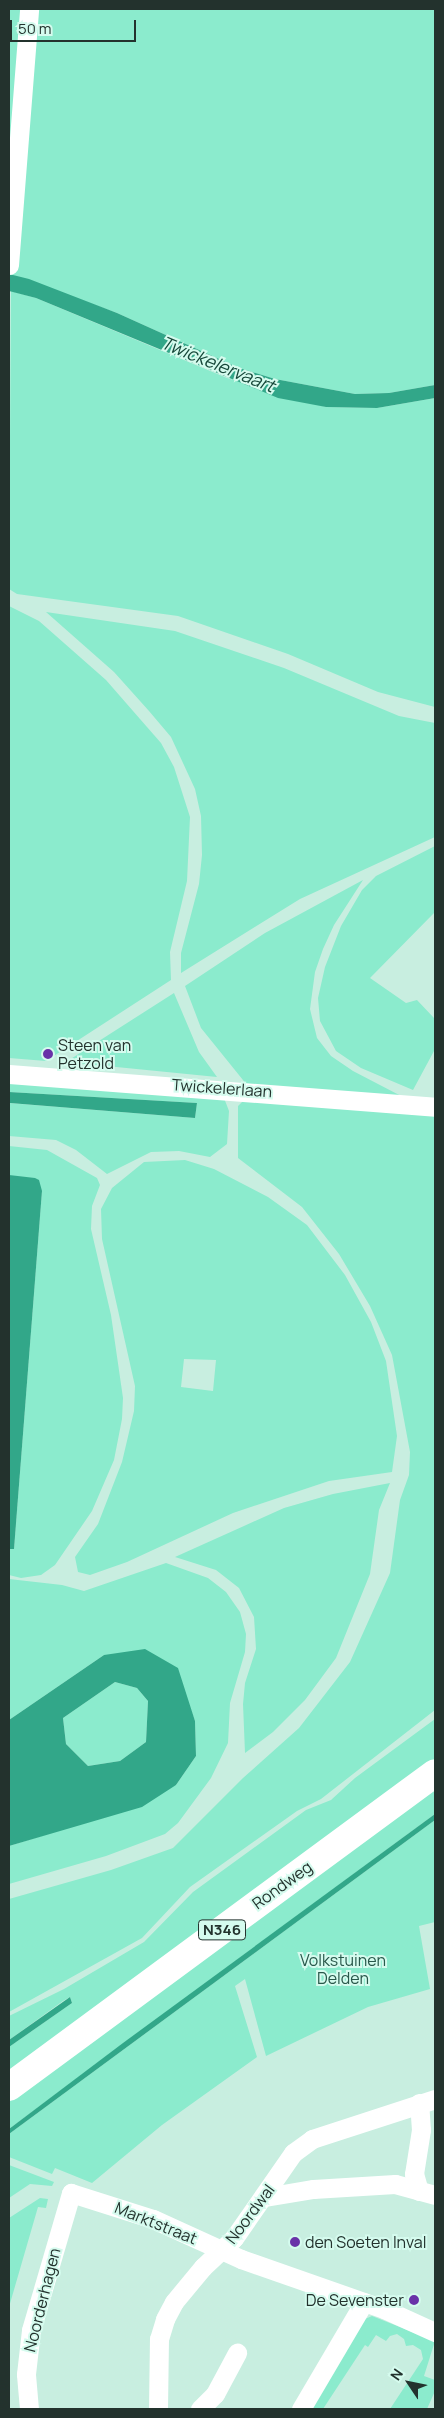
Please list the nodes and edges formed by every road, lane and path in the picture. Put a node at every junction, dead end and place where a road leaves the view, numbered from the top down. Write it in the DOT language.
graph roads {
  1 [pos="29,9"];
  2 [pos="9,265"];
  3 [pos="9,1074"];
  4 [pos="435,1107"];
  5 [pos="435,1773"];
  6 [pos="9,2087"];
  7 [pos="427,2101"];
  8 [pos="71,2193"];
  9 [pos="427,2193"];
  10 [pos="265,2197"];
  11 [pos="221,2251"];
  12 [pos="364,2302"];
  13 [pos="435,2332"];
  14 [pos="237,2353"];
  15 [pos="17,2374"];
  16 [pos="29,2409"];
  17 [pos="158,2409"];
  18 [pos="200,2409"];
  19 [pos="301,2409"];
  1 -- 2 [label="street"];
  3 -- 4 [label="street, Twickelerlaan"];
  5 -- 6 [label="main road, Rondweg / N346"];
  7 -- 9 [label="street"];
  7 -- 10 [label="street, Noordwal"];
  8 -- 11 [label="street, Marktstraat"];
  8 -- 15 [label="street, Noorderhagen"];
  9 -- 10 [label="street"];
  10 -- 11 [label="street, Noordwal"];
  11 -- 12 [label="street, Marktstraat"];
  11 -- 17 [label="street, Noordwal"];
  12 -- 13 [label="street, Marktstraat"];
  12 -- 19 [label="street"];
  14 -- 18 [label="street"];
  15 -- 16 [label="street, Noorderhagen"];
}
